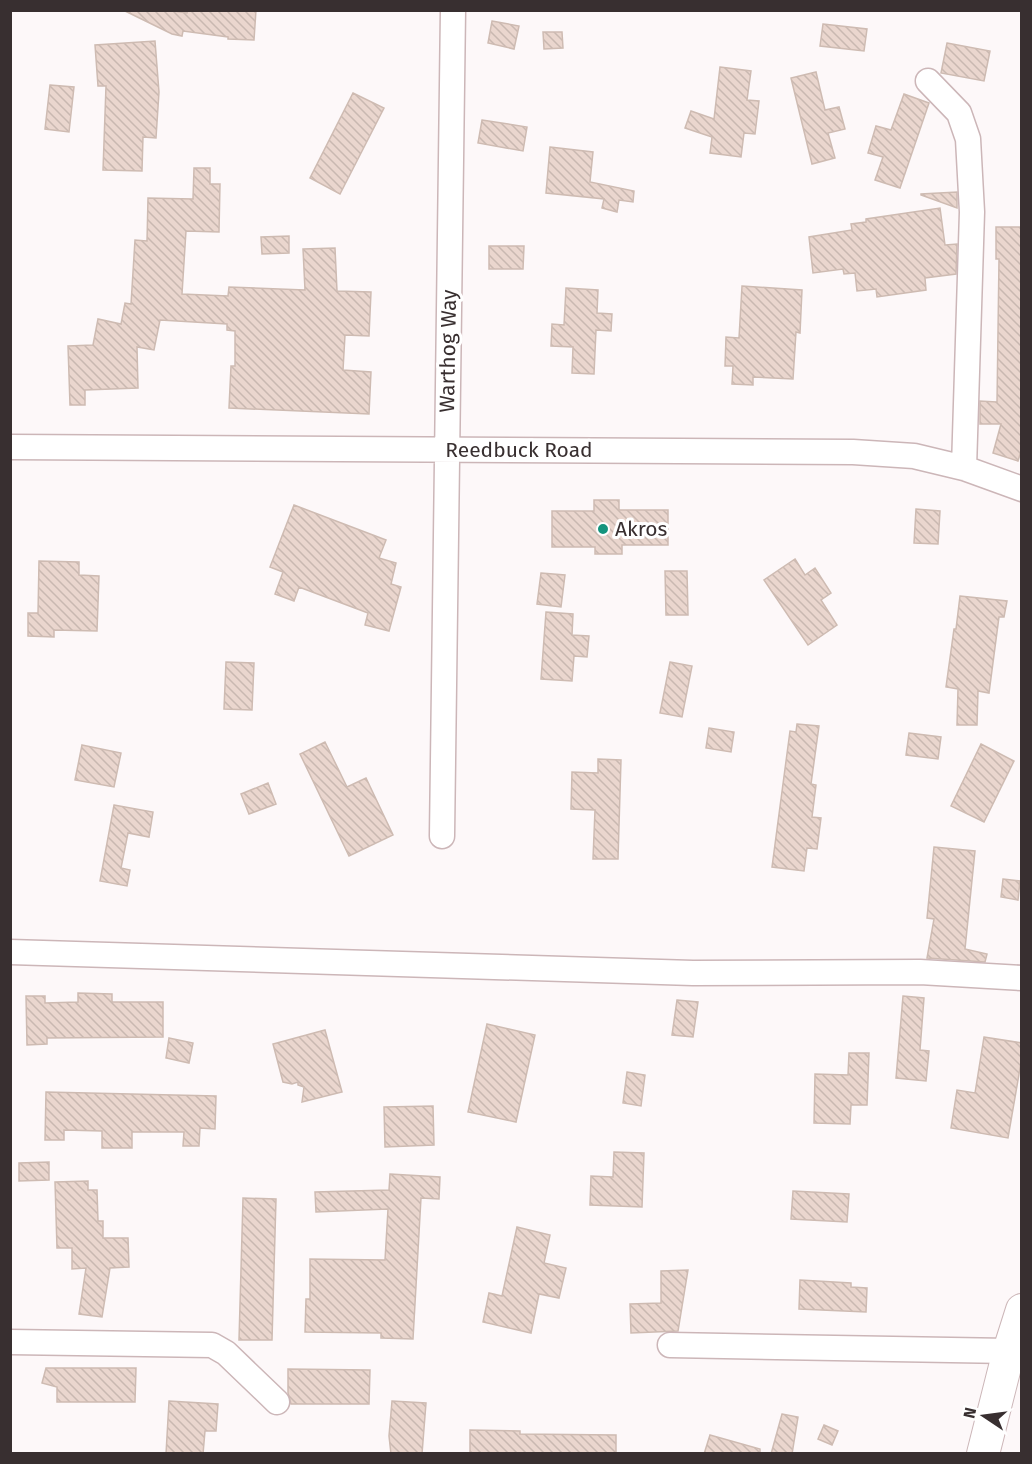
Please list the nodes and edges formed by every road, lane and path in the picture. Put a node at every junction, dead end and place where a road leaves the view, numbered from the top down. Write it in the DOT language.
graph roads {
  1 [pos="453,10"];
  2 [pos="928,81"];
  3 [pos="10,447"];
  4 [pos="447,450"];
  5 [pos="964,468"];
  6 [pos="1022,489"];
  7 [pos="442,836"];
  8 [pos="10,952"];
  9 [pos="1022,978"];
  10 [pos="1022,1310"];
  11 [pos="10,1342"];
  12 [pos="670,1345"];
  13 [pos="1009,1351"];
  14 [pos="277,1402"];
  15 [pos="983,1454"];
  1 -- 4 [label="street, Warthog Way"];
  2 -- 5 [label="street"];
  3 -- 4 [label="street, Reedbuck Road"];
  4 -- 5 [label="street, Reedbuck Road"];
  4 -- 7 [label="street, Warthog Way"];
  5 -- 6 [label="street, Reedbuck Road"];
  8 -- 9 [label="street"];
  10 -- 13 [label="main road"];
  11 -- 14 [label="street"];
  12 -- 13 [label="street"];
  13 -- 15 [label="main road"];
}
